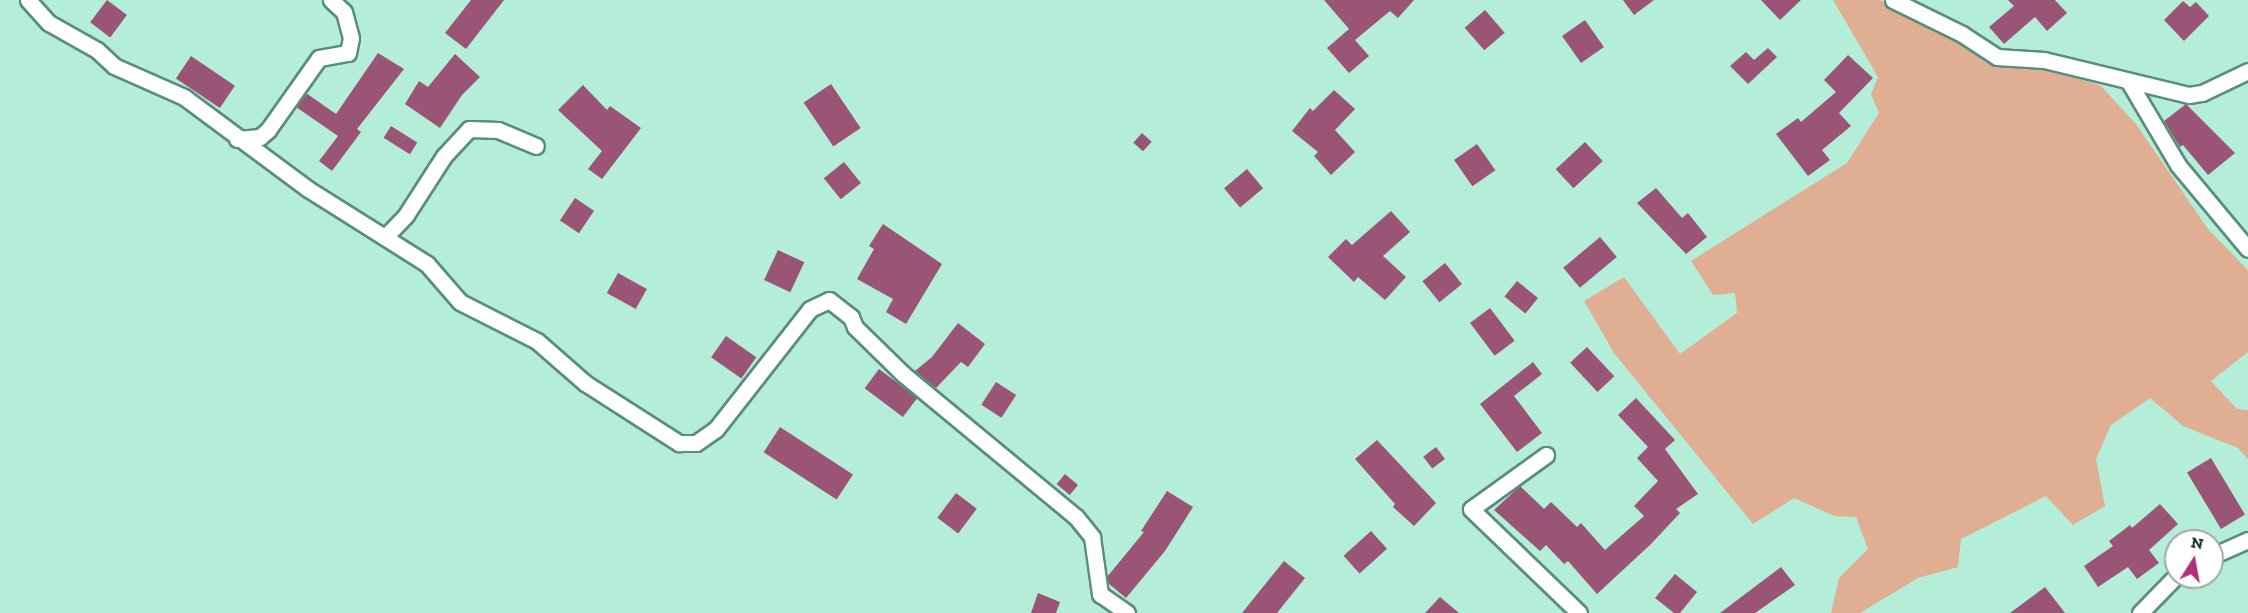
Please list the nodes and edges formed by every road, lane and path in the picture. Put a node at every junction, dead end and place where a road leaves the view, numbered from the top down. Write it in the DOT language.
graph roads {
  1 [pos="28,0"];
  2 [pos="331,0"];
  3 [pos="1893,0"];
  4 [pos="2248,71"];
  5 [pos="2129,82"];
  6 [pos="237,139"];
  7 [pos="536,146"];
  8 [pos="386,236"];
  9 [pos="2248,249"];
  10 [pos="1546,455"];
  11 [pos="2248,540"];
  12 [pos="2224,551"];
  13 [pos="2164,588"];
  14 [pos="1127,613"];
  15 [pos="1579,613"];
  16 [pos="2140,613"];
  1 -- 6 [label="street"];
  2 -- 6 [label="street"];
  3 -- 5 [label="street"];
  4 -- 5 [label="street"];
  5 -- 9 [label="street"];
  6 -- 8 [label="street"];
  7 -- 8 [label="street"];
  8 -- 14 [label="street"];
  10 -- 15 [label="street"];
  11 -- 12 [label="street"];
  13 -- 16 [label="street"];
}
